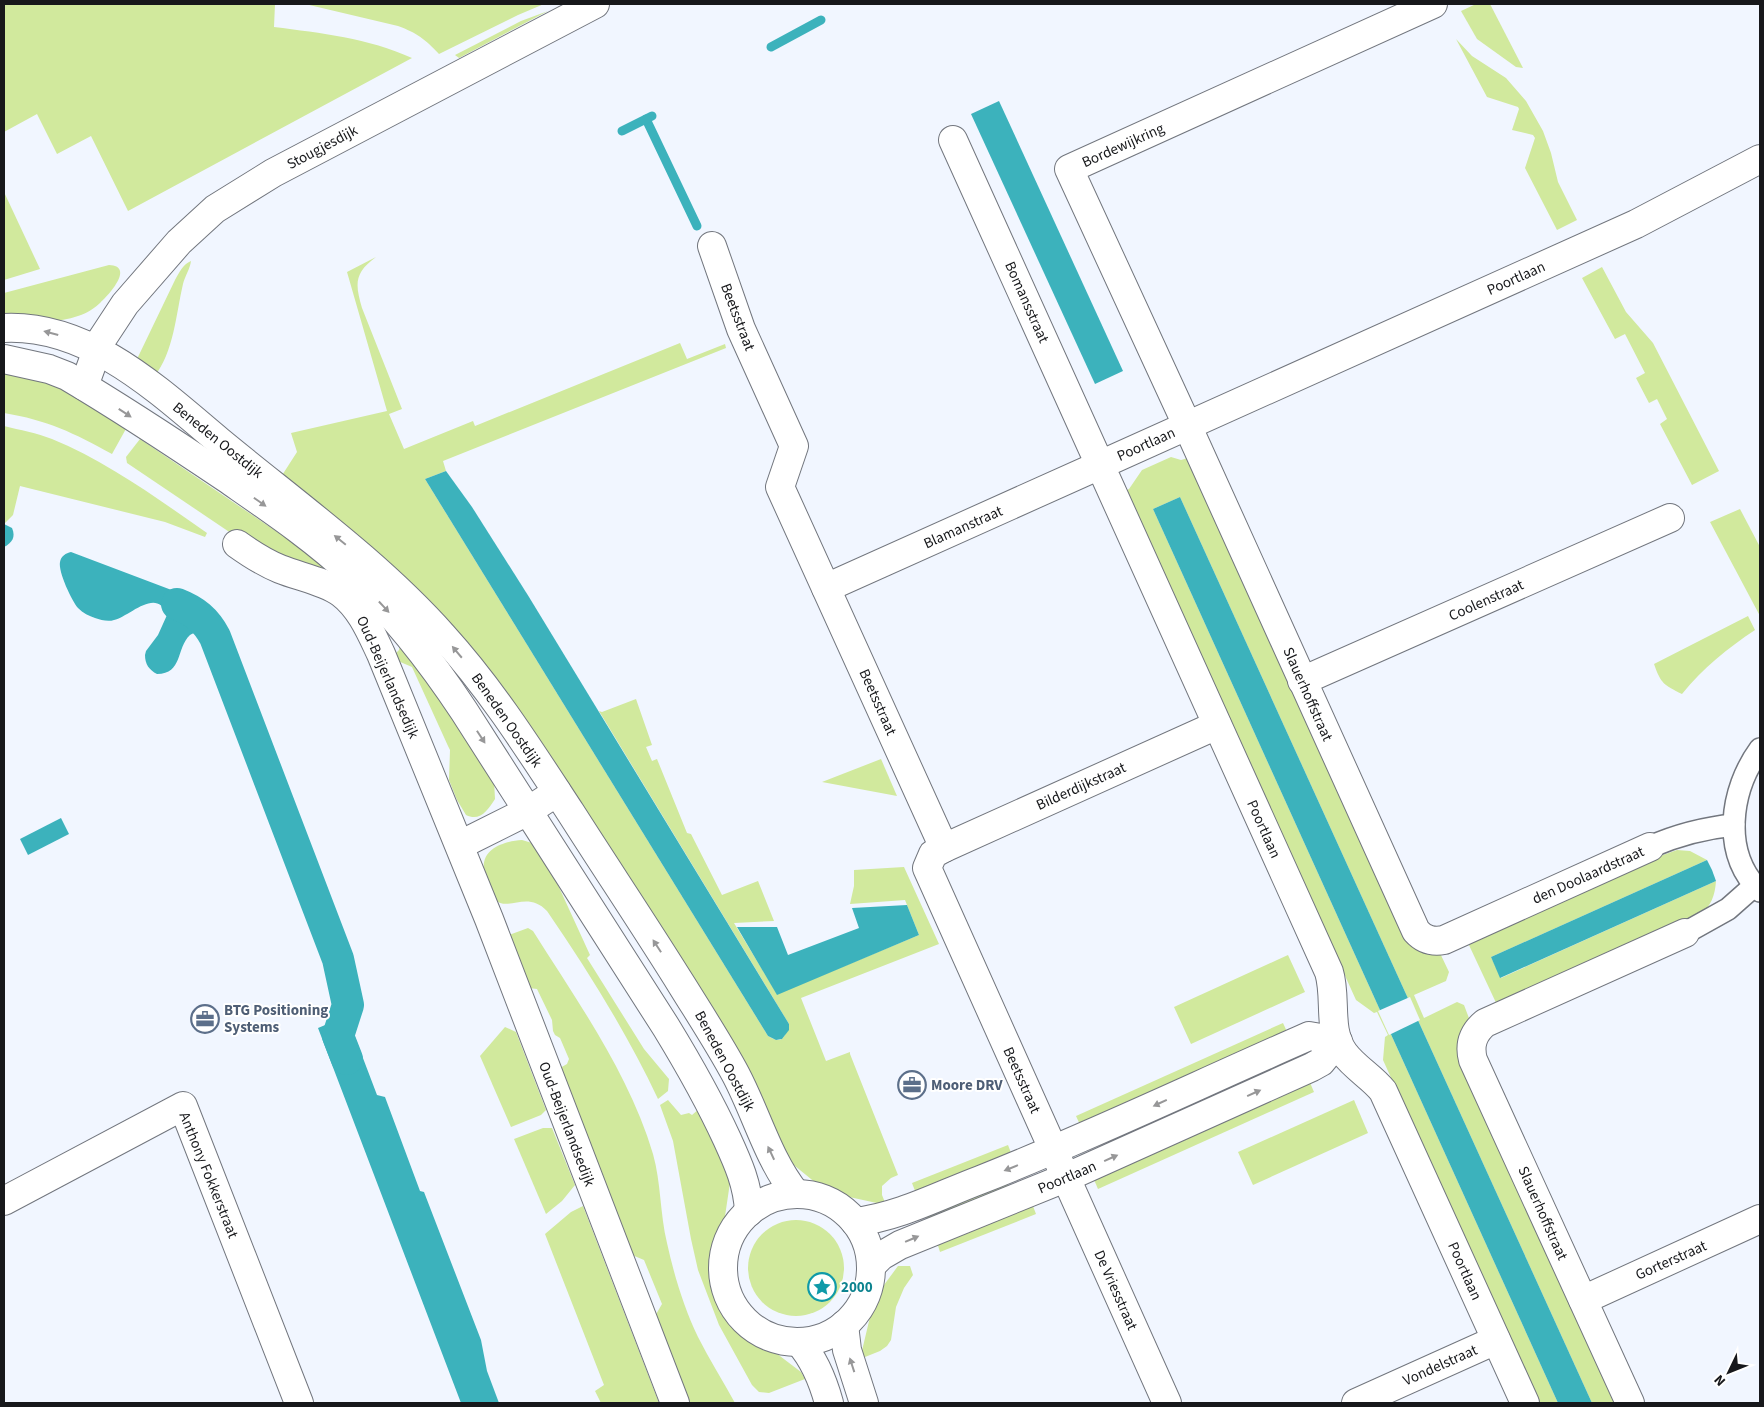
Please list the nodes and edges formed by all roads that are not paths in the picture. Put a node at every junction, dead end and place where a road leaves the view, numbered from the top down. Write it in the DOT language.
graph roads {
  1 [pos="595,4"];
  2 [pos="1433,4"];
  3 [pos="953,140"];
  4 [pos="1760,159"];
  5 [pos="712,246"];
  6 [pos="4,328"];
  7 [pos="97,350"];
  8 [pos="4,359"];
  9 [pos="84,386"];
  10 [pos="1187,425"];
  11 [pos="1100,465"];
  12 [pos="1670,518"];
  13 [pos="237,544"];
  14 [pos="826,588"];
  15 [pos="1302,681"];
  16 [pos="1217,725"];
  17 [pos="1760,749"];
  18 [pos="557,792"];
  19 [pos="528,811"];
  20 [pos="1734,826"];
  21 [pos="460,845"];
  22 [pos="1650,847"];
  23 [pos="944,848"];
  24 [pos="1757,888"];
  25 [pos="1684,933"];
  26 [pos="1448,938"];
  27 [pos="1338,1041"];
  28 [pos="1053,1150"];
  29 [pos="1065,1178"];
  30 [pos="796,1194"];
  31 [pos="4,1201"];
  32 [pos="748,1212"];
  33 [pos="1760,1219"];
  34 [pos="855,1222"];
  35 [pos="871,1266"];
  36 [pos="1582,1300"];
  37 [pos="844,1325"];
  38 [pos="1496,1340"];
  39 [pos="799,1342"];
  40 [pos="299,1403"];
  41 [pos="675,1403"];
  42 [pos="829,1403"];
  43 [pos="864,1403"];
  44 [pos="1167,1403"];
  45 [pos="1356,1403"];
  46 [pos="1525,1403"];
  47 [pos="1630,1403"];
  1 -- 7 [label="street, Stougjesdijk"];
  2 -- 10 [label="street, Bordewijkring"];
  3 -- 11 [label="street, Bomansstraat"];
  4 -- 10 [label="street, Poortlaan"];
  5 -- 14 [label="street, Beetsstraat"];
  7 -- 6 [label="street, one-way"];
  7 -- 9 [label="street, Stougjesdijk"];
  18 -- 7 [label="street, Beneden Oostdijk, one-way"];
  8 -- 9 [label="street"];
  9 -- 19 [label="street, Beneden Oostdijk, one-way"];
  10 -- 11 [label="street, Poortlaan"];
  10 -- 15 [label="street, Slauerhoffstraat"];
  11 -- 14 [label="street, Blamanstraat"];
  11 -- 16 [label="street, Poortlaan"];
  12 -- 15 [label="street, Coolenstraat"];
  13 -- 21 [label="street, Oud-Beijerlandsedijk"];
  14 -- 23 [label="street, Beetsstraat"];
  15 -- 26 [label="street, Slauerhoffstraat"];
  16 -- 23 [label="street, Bilderdijkstraat"];
  16 -- 27 [label="street, Poortlaan"];
  17 -- 20 [label="street"];
  18 -- 19 [label="street"];
  30 -- 18 [label="street, Beneden Oostdijk, one-way"];
  19 -- 21 [label="street"];
  19 -- 32 [label="street, Beneden Oostdijk"];
  20 -- 22 [label="street, den Doolaardstraat"];
  20 -- 24 [label="street"];
  21 -- 41 [label="street, Oud-Beijerlandsedijk"];
  22 -- 26 [label="street, den Doolaardstraat"];
  23 -- 28 [label="street, Beetsstraat"];
  24 -- 25 [label="street"];
  25 -- 36 [label="street, Slauerhoffstraat"];
  27 -- 28 [label="street, Poortlaan, one-way"];
  29 -- 27 [label="street, Poortlaan, one-way"];
  27 -- 38 [label="street, Poortlaan"];
  28 -- 29 [label="street, Beetsstraat"];
  28 -- 34 [label="street, Poortlaan, one-way"];
  35 -- 29 [label="street, Poortlaan, one-way"];
  29 -- 44 [label="street, De Vriesstraat"];
  30 -- 32 [label="street"];
  30 -- 34 [label="street"];
  31 -- 40 [label="street, Anthony Fokkerstraat"];
  32 -- 39 [label="street"];
  33 -- 36 [label="street, Gorterstraat"];
  34 -- 35 [label="street"];
  35 -- 37 [label="street"];
  36 -- 47 [label="street, Slauerhoffstraat"];
  37 -- 39 [label="street"];
  43 -- 37 [label="street, one-way"];
  38 -- 45 [label="street, Vondelstraat"];
  38 -- 46 [label="street, Poortlaan"];
  39 -- 42 [label="street"];
}
